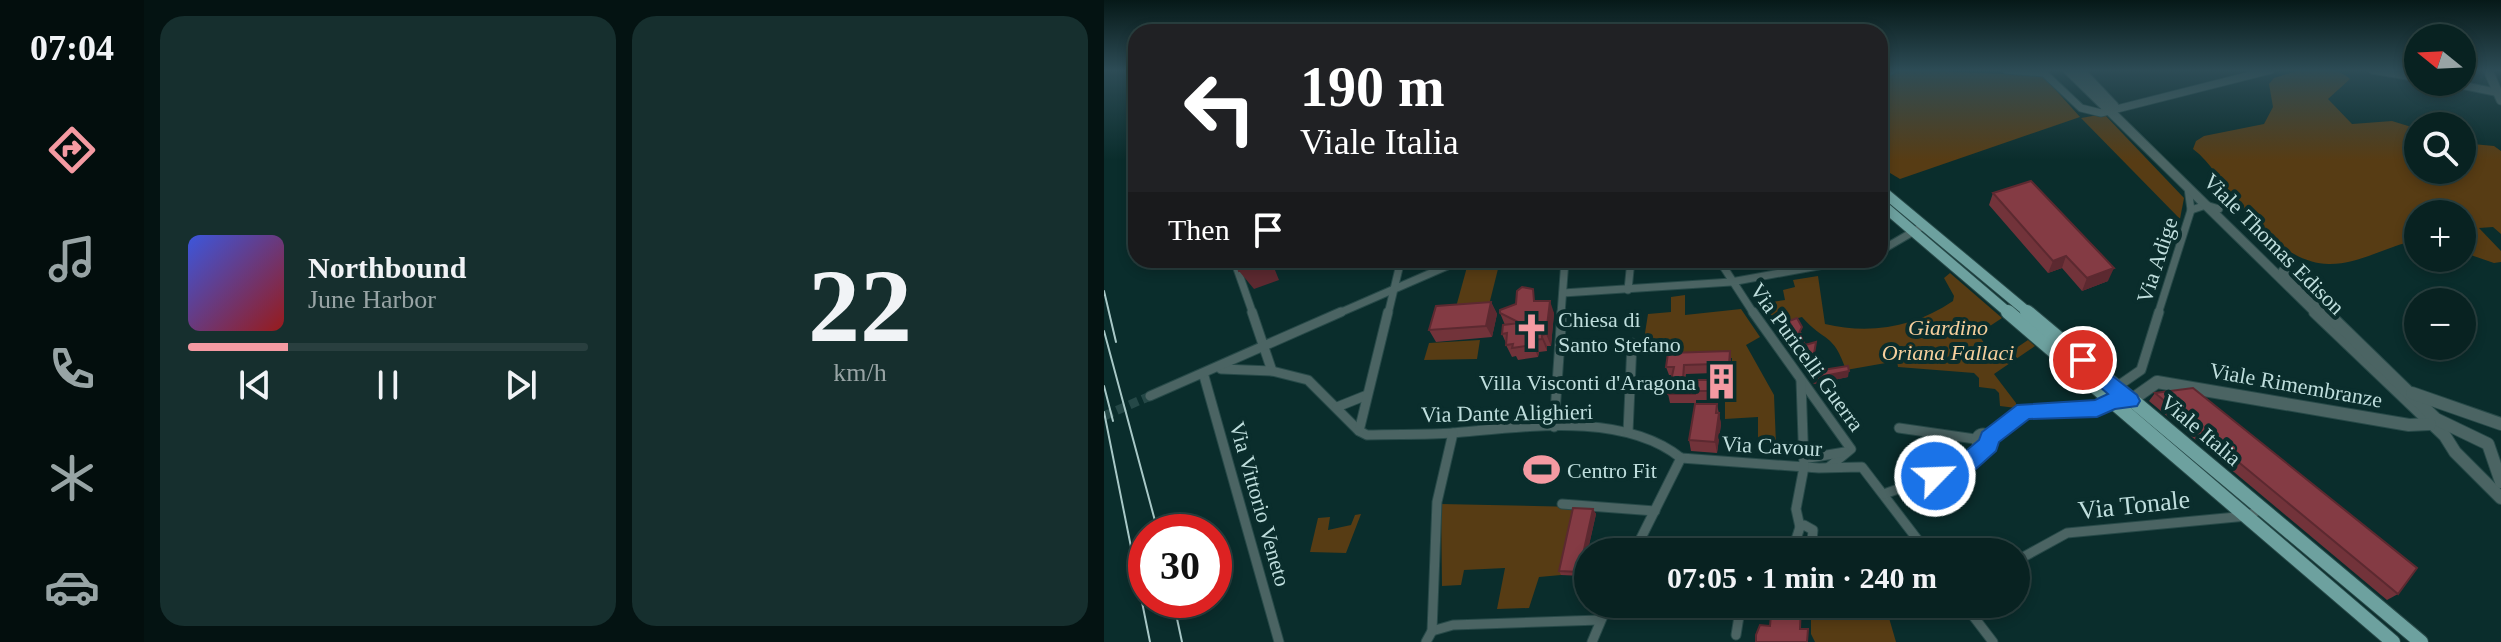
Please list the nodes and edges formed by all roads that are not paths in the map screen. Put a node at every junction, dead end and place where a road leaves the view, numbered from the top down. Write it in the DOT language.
graph roads {
  1 [pos="2073,100"];
  2 [pos="2103,100"];
  3 [pos="2105,100"];
  4 [pos="2150,100"];
  5 [pos="2113,109"];
  6 [pos="2187,187"];
  7 [pos="1888,197"];
  8 [pos="2206,205"];
  9 [pos="1888,208"];
  10 [pos="2219,209"];
  11 [pos="2191,210"];
  12 [pos="1918,228"];
  13 [pos="1888,246"];
  14 [pos="1237,268"];
  15 [pos="1399,268"];
  16 [pos="1443,268"];
  17 [pos="1565,268"];
  18 [pos="1630,268"];
  19 [pos="1723,268"];
  20 [pos="1807,268"];
  21 [pos="1731,282"];
  22 [pos="1628,290"];
  23 [pos="1393,291"];
  24 [pos="1563,293"];
  25 [pos="1632,343"];
  26 [pos="1264,346"];
  27 [pos="1221,369"];
  28 [pos="2141,370"];
  29 [pos="1272,371"];
  30 [pos="1201,375"];
  31 [pos="1801,380"];
  32 [pos="2157,382"];
  33 [pos="2403,388"];
  34 [pos="2114,394"];
  35 [pos="1367,395"];
  36 [pos="1150,396"];
  37 [pos="1814,399"];
  38 [pos="2130,401"];
  39 [pos="1802,402"];
  40 [pos="1337,407"];
  41 [pos="2430,424"];
  42 [pos="2501,424"];
  43 [pos="1554,427"];
  44 [pos="1899,428"];
  45 [pos="1359,431"];
  46 [pos="1628,432"];
  47 [pos="2463,432"];
  48 [pos="1453,433"];
  49 [pos="2479,438"];
  50 [pos="1983,441"];
  51 [pos="2501,443"];
  52 [pos="2452,446"];
  53 [pos="1847,452"];
  54 [pos="1804,453"];
  55 [pos="2501,455"];
  56 [pos="1681,458"];
  57 [pos="1789,466"];
  58 [pos="1804,467"];
  59 [pos="2494,467"];
  60 [pos="1828,468"];
  61 [pos="2501,482"];
  62 [pos="1884,494"];
  63 [pos="2501,498"];
  64 [pos="1562,504"];
  65 [pos="1655,511"];
  66 [pos="2254,513"];
  67 [pos="1800,527"];
  68 [pos="1641,538"];
  69 [pos="1796,538"];
  70 [pos="1812,538"];
  71 [pos="1917,538"];
  72 [pos="2030,553"];
  73 [pos="1739,618"];
  74 [pos="1975,618"];
  75 [pos="1600,620"];
  76 [pos="1736,635"];
  77 [pos="1429,637"];
  78 [pos="1279,642"];
  79 [pos="1592,642"];
  80 [pos="1993,642"];
  81 [pos="2393,642"];
  82 [pos="2421,642"];
  1 -- 5 [label="street"];
  2 -- 5 [label="street, Viale Thomas Edison"];
  3 -- 5 [label="street, Viale Thomas Edison"];
  4 -- 5 [label="street"];
  5 -- 6 [label="street, Viale Thomas Edison"];
  5 -- 10 [label="street, Viale Thomas Edison"];
  6 -- 8 [label="street, Viale Thomas Edison"];
  6 -- 11 [label="street, Via Adige"];
  7 -- 12 [label="main road, Viale Italia"];
  8 -- 10 [label="street, Via Adige"];
  8 -- 11 [label="street, Via Adige"];
  8 -- 41 [label="street, Viale Thomas Edison"];
  9 -- 12 [label="main road, Viale Italia"];
  10 -- 33 [label="street, Viale Thomas Edison"];
  11 -- 28 [label="street, Via Adige"];
  12 -- 13 [label="street"];
  12 -- 34 [label="main road, Viale Italia"];
  14 -- 26 [label="street"];
  15 -- 23 [label="street"];
  16 -- 23 [label="street"];
  17 -- 24 [label="street"];
  18 -- 22 [label="street"];
  19 -- 21 [label="street, Via Puricelli Guerra"];
  20 -- 21 [label="street"];
  21 -- 22 [label="street"];
  21 -- 31 [label="street, Via Puricelli Guerra"];
  22 -- 24 [label="street"];
  23 -- 26 [label="street"];
  23 -- 35 [label="street"];
  24 -- 43 [label="street"];
  25 -- 46 [label="street"];
  26 -- 27 [label="street"];
  26 -- 29 [label="street"];
  26 -- 30 [label="street"];
  27 -- 29 [label="street"];
  27 -- 30 [label="street"];
  28 -- 32 [label="street, Viale Rimembranze"];
  28 -- 34 [label="street"];
  29 -- 40 [label="street"];
  30 -- 36 [label="street"];
  30 -- 78 [label="street, Via Vittorio Veneto"];
  31 -- 37 [label="street, Via Puricelli Guerra"];
  31 -- 39 [label="street"];
  32 -- 38 [label="street"];
  32 -- 41 [label="street, Viale Rimembranze"];
  33 -- 42 [label="street"];
  33 -- 47 [label="street, Viale Thomas Edison"];
  34 -- 38 [label="main road, Viale Italia"];
  34 -- 50 [label="street"];
  34 -- 66 [label="main road, Viale Italia"];
  35 -- 40 [label="street"];
  35 -- 45 [label="street"];
  37 -- 39 [label="street"];
  37 -- 53 [label="street, Via Puricelli Guerra"];
  38 -- 66 [label="main road, Viale Italia"];
  39 -- 54 [label="street"];
  40 -- 45 [label="street"];
  41 -- 52 [label="street, Viale Thomas Edison"];
  43 -- 46 [label="street, Via Dante Alighieri"];
  43 -- 48 [label="street, Via Dante Alighieri"];
  44 -- 50 [label="street"];
  45 -- 48 [label="street, Via Dante Alighieri"];
  46 -- 56 [label="street, Via Dante Alighieri"];
  47 -- 49 [label="street, Viale Thomas Edison"];
  47 -- 52 [label="street"];
  48 -- 77 [label="street"];
  49 -- 51 [label="street"];
  49 -- 59 [label="street"];
  50 -- 62 [label="street"];
  52 -- 63 [label="street, Viale Thomas Edison"];
  53 -- 54 [label="street, Via Cavour"];
  53 -- 60 [label="street, Via Puricelli Guerra"];
  54 -- 57 [label="street"];
  54 -- 58 [label="street"];
  55 -- 59 [label="street"];
  56 -- 57 [label="street, Via Cavour"];
  56 -- 65 [label="street"];
  57 -- 58 [label="street, Via Cavour"];
  58 -- 60 [label="street, Via Cavour"];
  58 -- 67 [label="street"];
  59 -- 61 [label="street"];
  60 -- 62 [label="street, Via Cavour"];
  62 -- 71 [label="street"];
  64 -- 65 [label="street"];
  65 -- 68 [label="street"];
  66 -- 72 [label="street, Via Tonale"];
  66 -- 81 [label="main road, Viale Italia"];
  66 -- 82 [label="main road, Viale Italia"];
  67 -- 69 [label="street"];
  67 -- 70 [label="street"];
  73 -- 76 [label="street"];
  74 -- 80 [label="street"];
  75 -- 77 [label="street"];
  75 -- 79 [label="street"];
}
